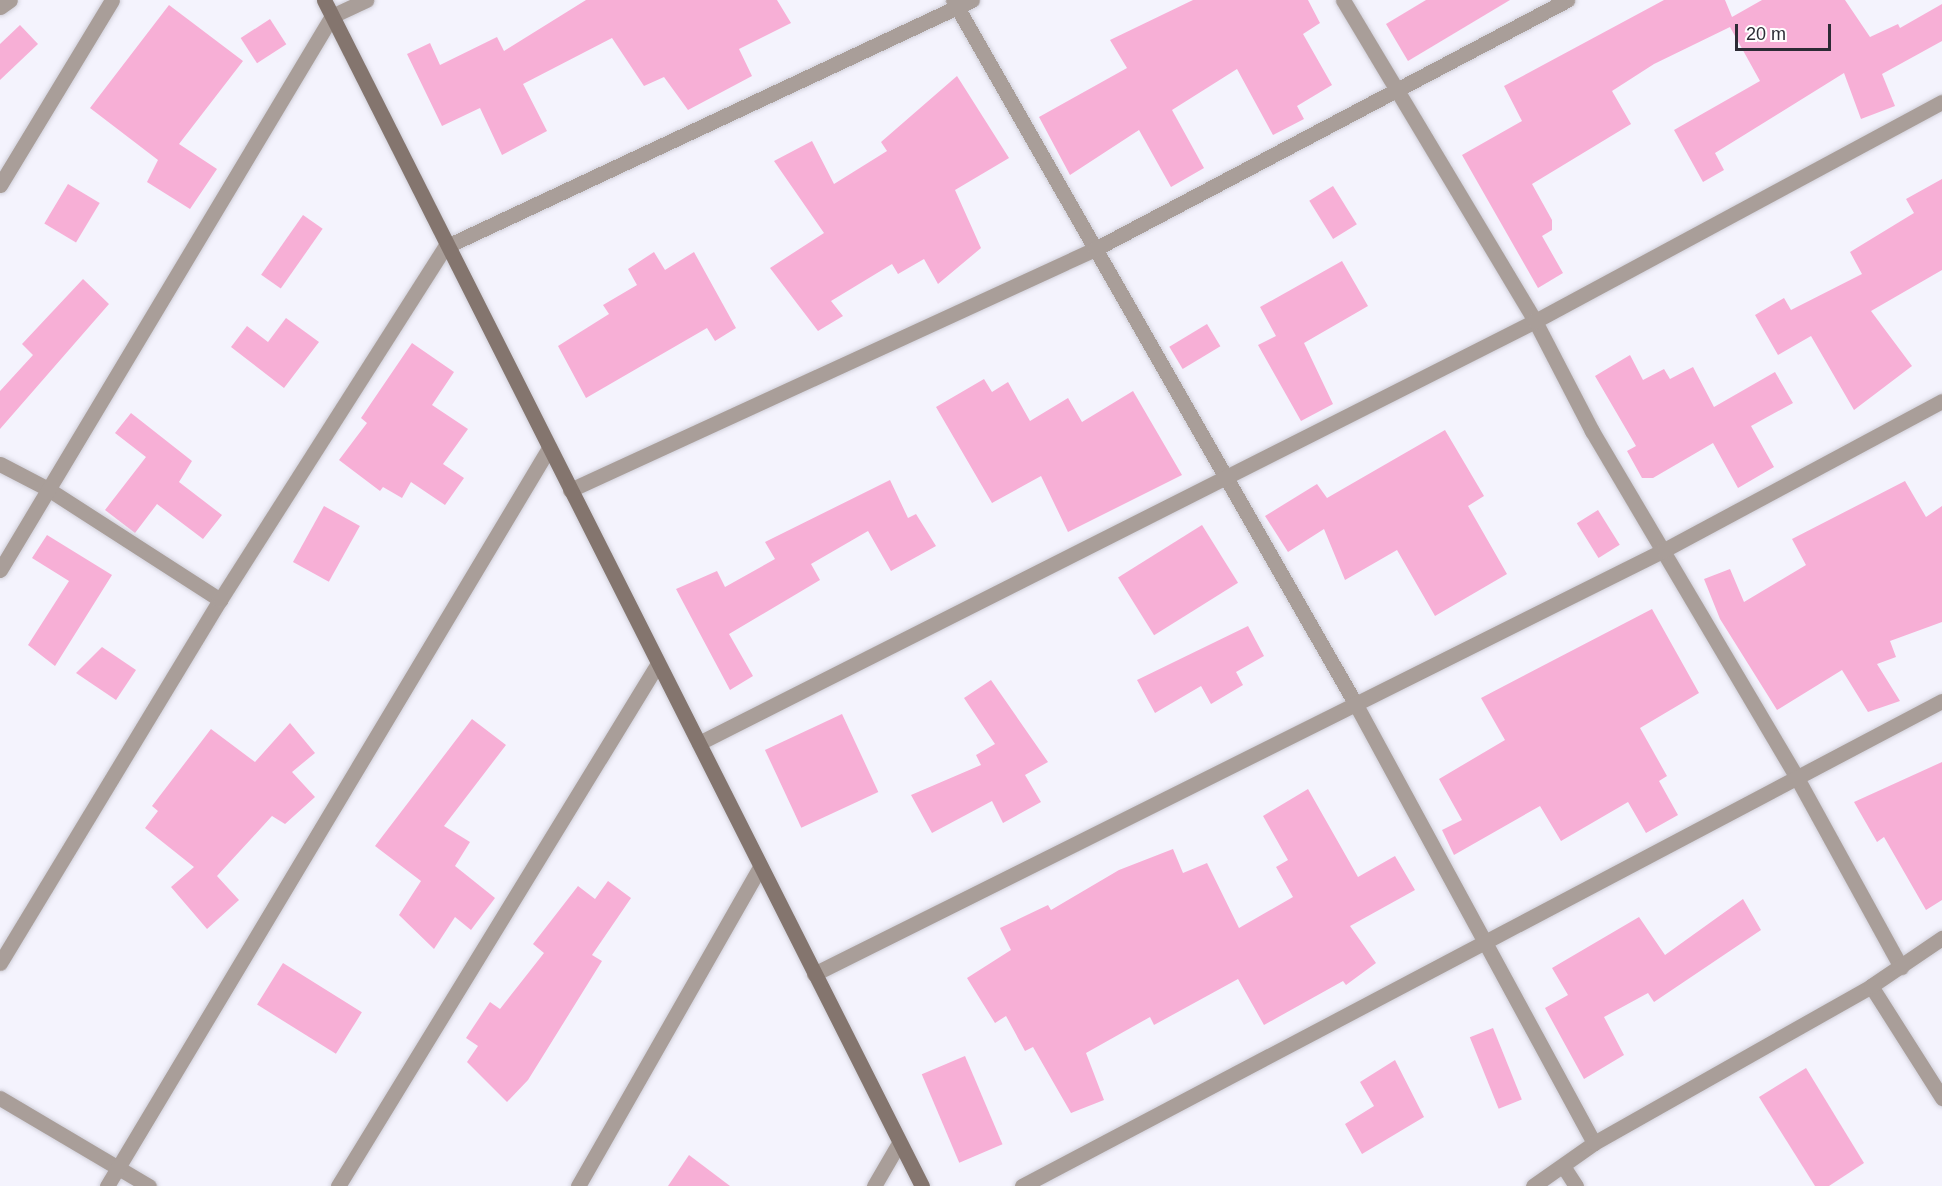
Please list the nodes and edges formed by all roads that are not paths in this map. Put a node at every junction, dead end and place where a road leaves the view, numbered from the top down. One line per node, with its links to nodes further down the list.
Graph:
1 (10, 0): 9 (street)
2 (112, 0): 13 (street)
3 (324, 0): 10 (street)
4 (366, 0): 10 (street)
5 (972, 0): 8 (street)
6 (1343, 0): 11 (street)
7 (1567, 0): 11 (street)
8 (955, 4): 14 (street); 15 (street)
9 (0, 7)
10 (332, 16): 14 (street); 21 (street)
11 (1397, 93): 15 (street); 16 (street)
12 (1942, 102): 16 (street)
13 (0, 185)
14 (445, 247): 18 (street); 25 (street)
15 (1095, 249): 20 (street); 22 (street)
16 (1535, 321): 20 (street); 23 (street)
17 (1942, 401): 23 (street)
18 (549, 448): 22 (street); 43 (street)
19 (0, 464): 21 (street)
20 (1223, 475): 28 (street); 29 (street)
21 (48, 489): 24 (street); 25 (street)
22 (570, 490): 26 (street)
23 (1664, 550): 28 (street); 30 (street)
24 (0, 570)
25 (220, 600): 34 (street)
26 (657, 665): 29 (street); 46 (street)
27 (1942, 701): 30 (street)
28 (1355, 703): 33 (street); 36 (street)
29 (699, 743): 31 (street)
30 (1797, 778): 33 (street); 35 (street)
31 (759, 868): 36 (street); 47 (street)
32 (1942, 938): 35 (street)
33 (1488, 944): 41 (street); 50 (street)
34 (0, 963)
35 (1901, 967): 37 (street)
36 (814, 974): 40 (street)
37 (1870, 986): 39 (street); 41 (street)
38 (0, 1098): 43 (street)
39 (1942, 1098)
40 (899, 1143): 48 (street); 49 (street)
41 (1594, 1143): 42 (street)
42 (1563, 1166): 51 (street); 52 (street)
43 (117, 1168): 44 (street); 45 (street)
44 (107, 1186)
45 (149, 1186)
46 (338, 1186)
47 (578, 1186)
48 (874, 1186)
49 (922, 1186)
50 (1022, 1186)
51 (1533, 1186)
52 (1576, 1186)

